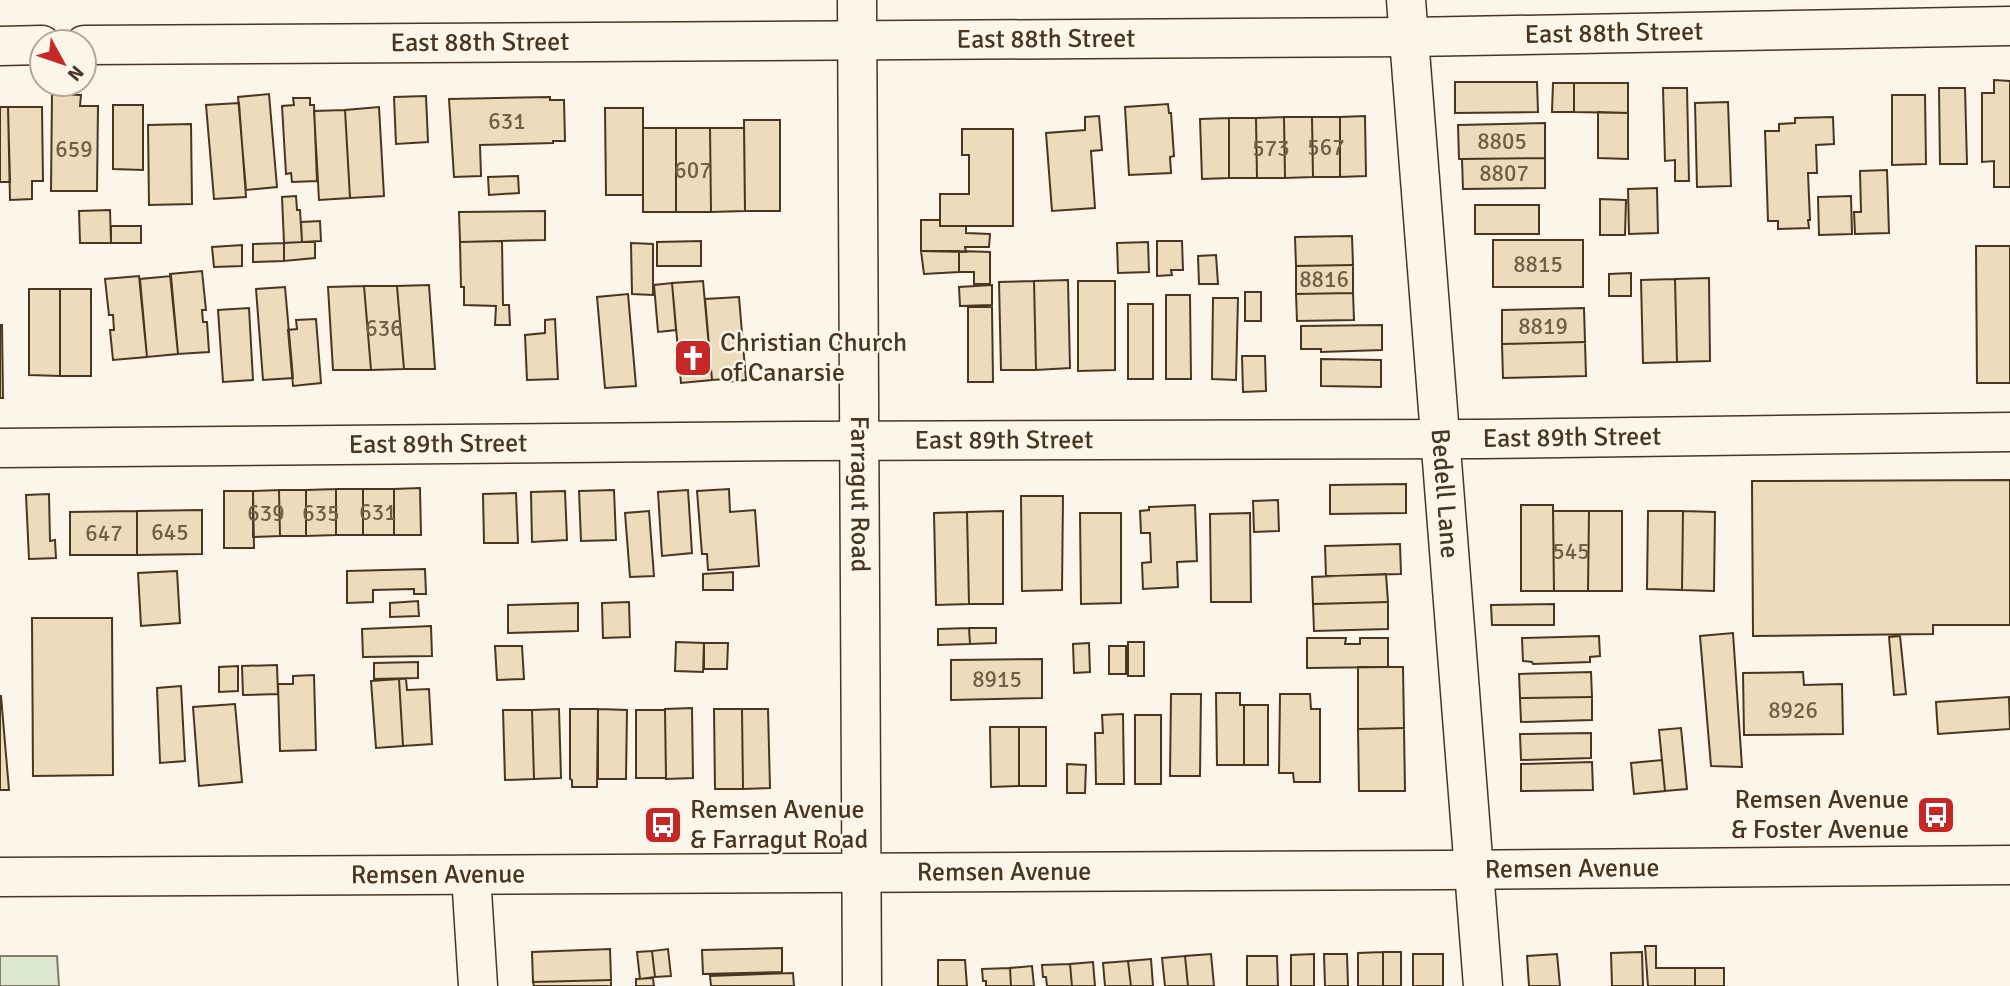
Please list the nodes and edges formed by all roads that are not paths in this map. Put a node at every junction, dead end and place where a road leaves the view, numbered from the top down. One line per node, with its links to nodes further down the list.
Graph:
1 (857, 0): 5 (street, Farragut Road)
2 (1406, 0): 4 (street, Bedell Lane)
3 (2010, 26): 4 (street, East 88th Street)
4 (1410, 37): 5 (street, East 88th Street); 10 (street, Bedell Lane)
5 (857, 40): 7 (street, East 88th Street); 11 (street, Farragut Road)
6 (28, 45): 8 (street)
7 (98, 45)
8 (0, 46)
9 (2010, 432): 10 (street, East 89th Street)
10 (1440, 439): 11 (street, East 89th Street); 14 (street, Bedell Lane)
11 (860, 441): 12 (street, East 89th Street); 15 (street, Farragut Road)
12 (0, 448)
13 (2010, 864): 14 (street, Remsen Avenue)
14 (1474, 870): 15 (street, Remsen Avenue); 20 (street, Bedell Lane)
15 (861, 872): 16 (street, Remsen Avenue); 19 (street, Farragut Road)
16 (471, 875): 17 (street, Remsen Avenue); 18 (street)
17 (0, 877)
18 (478, 986)
19 (862, 986)
20 (1483, 986)

